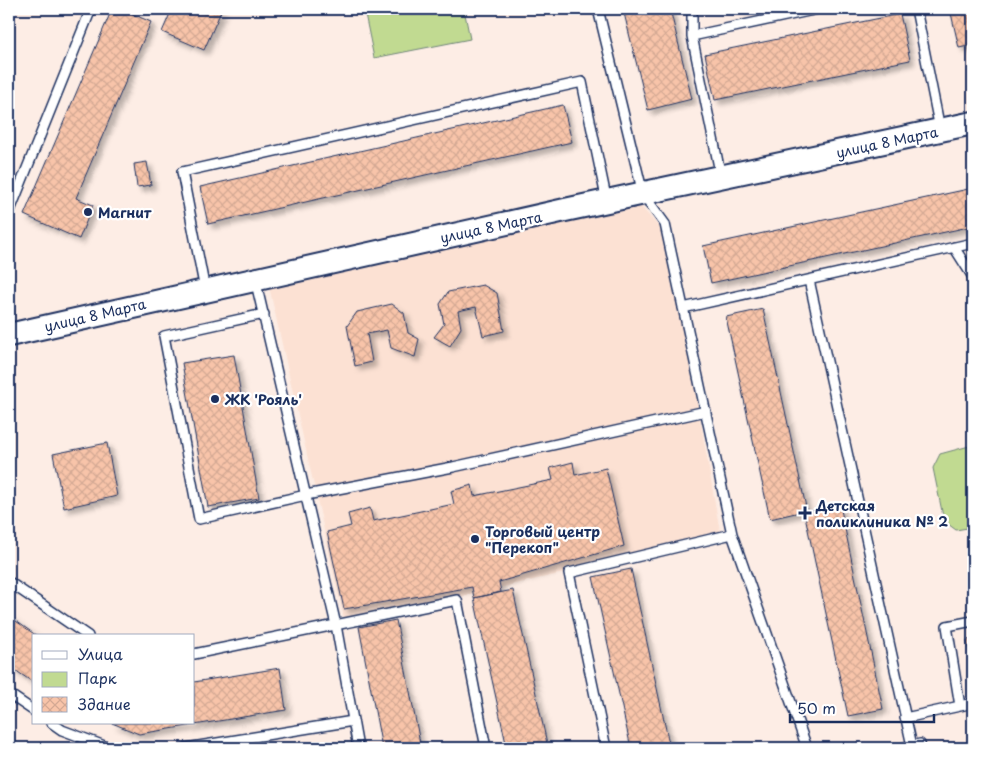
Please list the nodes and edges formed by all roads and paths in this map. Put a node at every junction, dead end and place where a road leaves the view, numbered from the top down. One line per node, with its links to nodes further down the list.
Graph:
1 (90, 9): 12 (lane)
2 (598, 9): 10 (lane)
3 (692, 9): 6 (lane)
4 (818, 9): 6 (lane)
5 (916, 9): 8 (lane)
6 (692, 36): 9 (lane)
7 (973, 123): 8 (street, улица 8 Марта)
8 (940, 130): 9 (street, улица 8 Марта)
9 (721, 178): 10 (street, улица 8 Марта)
10 (643, 194): 11 (street, улица 8 Марта); 19 (lane)
11 (607, 202): 16 (street, улица 8 Марта); 18 (lane)
12 (9, 213)
13 (973, 243): 14 (lane)
14 (954, 247): 15 (lane); 17 (lane)
15 (973, 277)
16 (255, 279): 18 (street, улица 8 Марта); 20 (lane)
17 (809, 280): 19 (lane); 34 (lane)
18 (205, 290): 21 (street, улица 8 Марта)
19 (683, 308): 22 (lane)
20 (264, 314): 23 (lane); 23 (lane)
21 (9, 335)
22 (706, 411): 23 (lane); 24 (lane)
23 (306, 495): 27 (lane)
24 (732, 534): 42 (lane); 43 (lane)
25 (9, 582): 28 (lane)
26 (973, 621): 32 (lane)
27 (336, 625): 29 (lane); 35 (lane); 41 (lane)
28 (85, 634)
29 (195, 654)
30 (9, 694): 33 (lane)
31 (973, 703): 32 (lane)
32 (960, 706): 34 (lane)
33 (32, 710)
34 (906, 718): 37 (lane)
35 (353, 721): 39 (lane); 40 (lane)
36 (53, 724): 38 (lane)
37 (912, 746): 44 (lane); 45 (lane)
38 (110, 748)
39 (186, 748)
40 (358, 748)
41 (486, 748)
42 (606, 748)
43 (807, 748)
44 (902, 748)
45 (921, 748)

